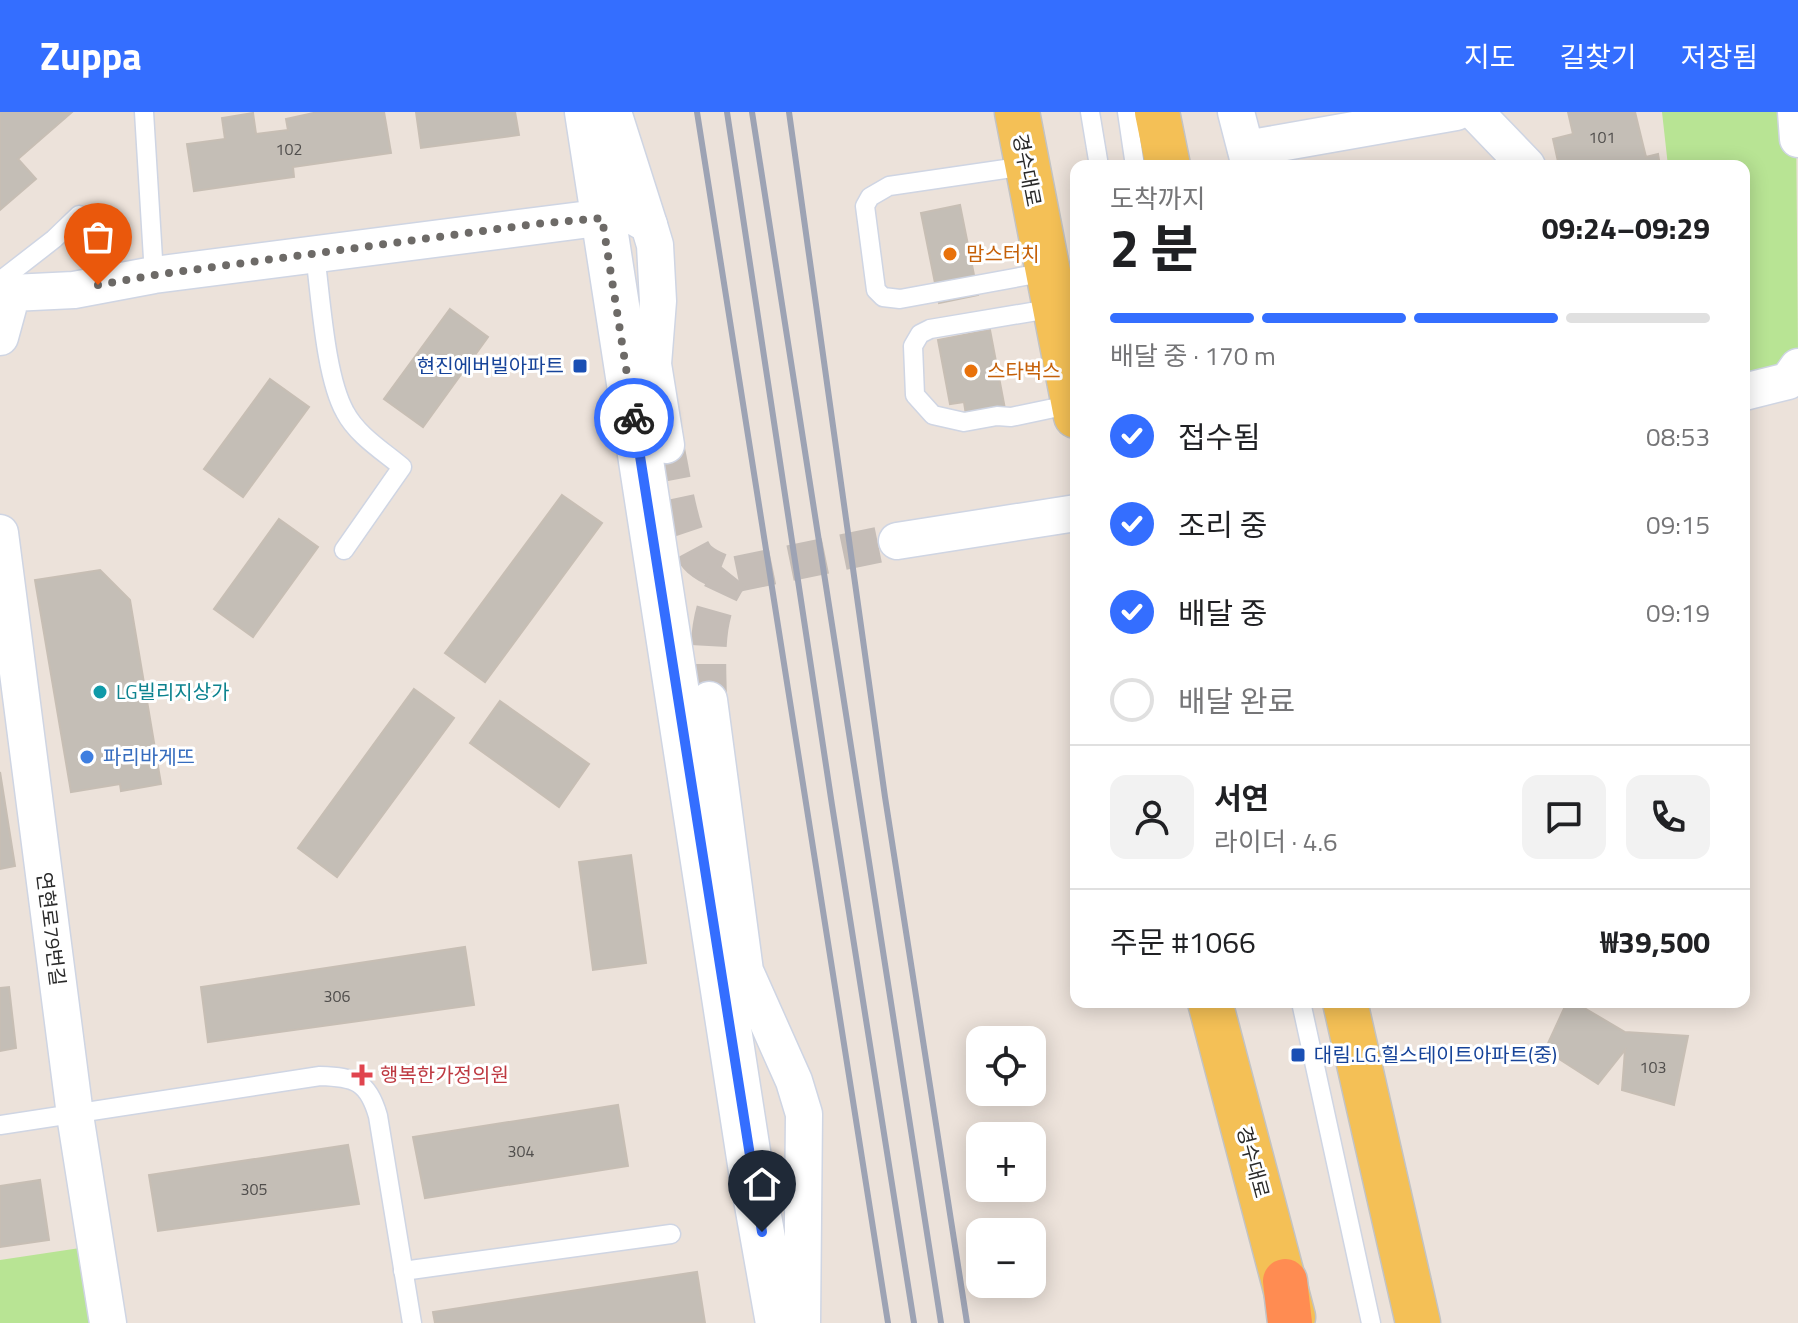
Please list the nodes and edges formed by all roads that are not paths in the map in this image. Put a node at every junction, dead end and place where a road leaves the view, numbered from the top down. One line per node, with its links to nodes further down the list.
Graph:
1 (144, 112): 23 (lane)
2 (587, 112): 20 (street)
3 (613, 112): 21 (street)
4 (1017, 112): 18 (main road, 경수대로)
5 (1090, 112): 14 (lane)
6 (1127, 112): 15 (lane)
7 (1157, 112): 16 (main road)
8 (1236, 112): 13 (street)
9 (1456, 112): 13 (street)
10 (1475, 112): 17 (street)
11 (1796, 112): 12 (street)
12 (1798, 139)
13 (1248, 158)
14 (1098, 160)
15 (1134, 160)
16 (1167, 160)
17 (1521, 160)
18 (1026, 166): 25 (main road, 경수대로); 25 (lane)
19 (79, 215): 24 (lane)
20 (602, 218): 21 (street); 22 (street); 43 (street)
21 (649, 225): 31 (street)
22 (315, 255): 23 (street); 35 (lane)
23 (154, 275): 26 (street)
24 (0, 281)
25 (1051, 290): 28 (main road, 경수대로); 30 (lane)
26 (0, 337)
27 (1798, 367): 29 (street)
28 (1070, 385)
29 (1750, 390)
30 (1070, 411)
31 (666, 445)
32 (1070, 514): 34 (street)
33 (0, 533): 40 (street, 연현로79번길)
34 (897, 541)
35 (344, 550)
36 (709, 700): 42 (street)
37 (1212, 1008): 46 (main road, 경수대로)
38 (1302, 1008): 51 (lane)
39 (1346, 1008): 52 (main road)
40 (75, 1115): 41 (lane); 45 (lane); 47 (street, 연현로79번길)
41 (0, 1125)
42 (803, 1157): 43 (street); 50 (street)
43 (751, 1171): 49 (street)
44 (671, 1234): 45 (lane)
45 (403, 1271): 48 (lane)
46 (1289, 1313)
47 (108, 1323)
48 (412, 1323)
49 (778, 1323)
50 (802, 1323)
51 (1371, 1323)
52 (1418, 1323)

